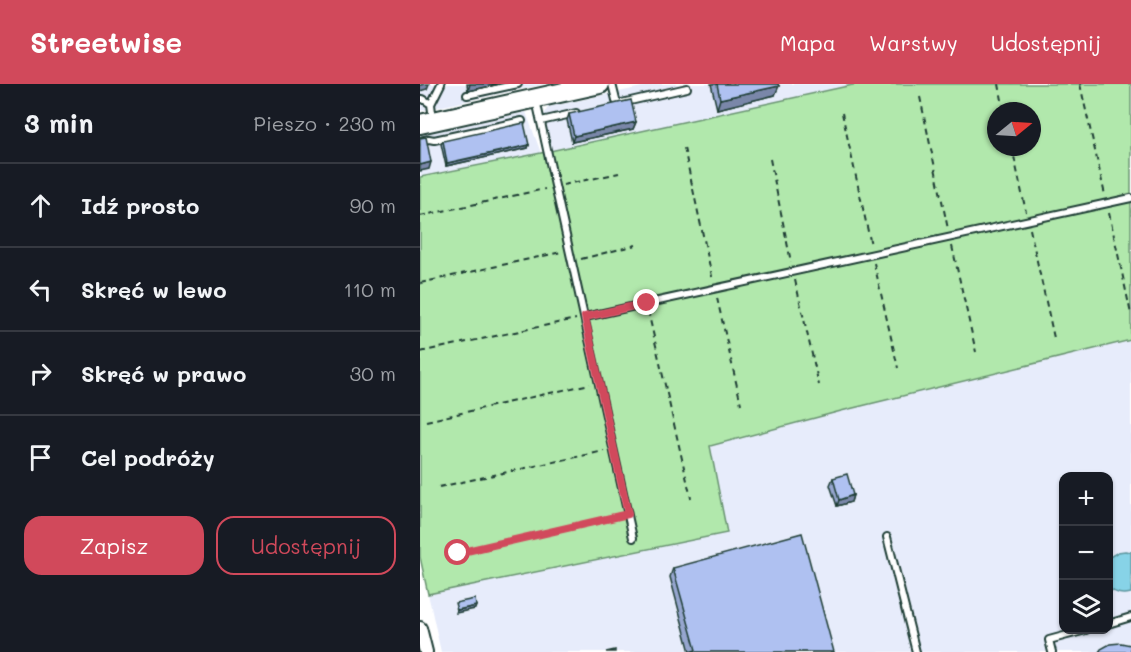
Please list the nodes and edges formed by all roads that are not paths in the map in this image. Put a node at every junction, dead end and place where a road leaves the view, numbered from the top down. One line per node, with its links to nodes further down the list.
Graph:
1 (441, 84): 13 (lane)
2 (518, 84): 7 (lane)
3 (600, 84): 6 (main road)
4 (612, 84): 10 (lane)
5 (687, 88): 10 (lane)
6 (552, 89): 9 (main road)
7 (467, 94)
8 (420, 99): 13 (lane)
9 (536, 99): 13 (main road); 15 (lane)
10 (617, 104): 11 (lane)
11 (606, 106)
12 (584, 111): 15 (lane)
13 (428, 116)
14 (522, 121): 16 (lane)
15 (541, 121): 18 (lane)
16 (420, 141)
17 (1131, 198): 18 (lane)
18 (585, 317): 20 (lane)
19 (887, 537): 26 (lane)
20 (633, 538)
21 (1131, 617): 22 (lane)
22 (1113, 622)
23 (420, 628): 25 (street)
24 (1071, 634): 27 (lane)
25 (426, 652)
26 (916, 652)
27 (1052, 652)

